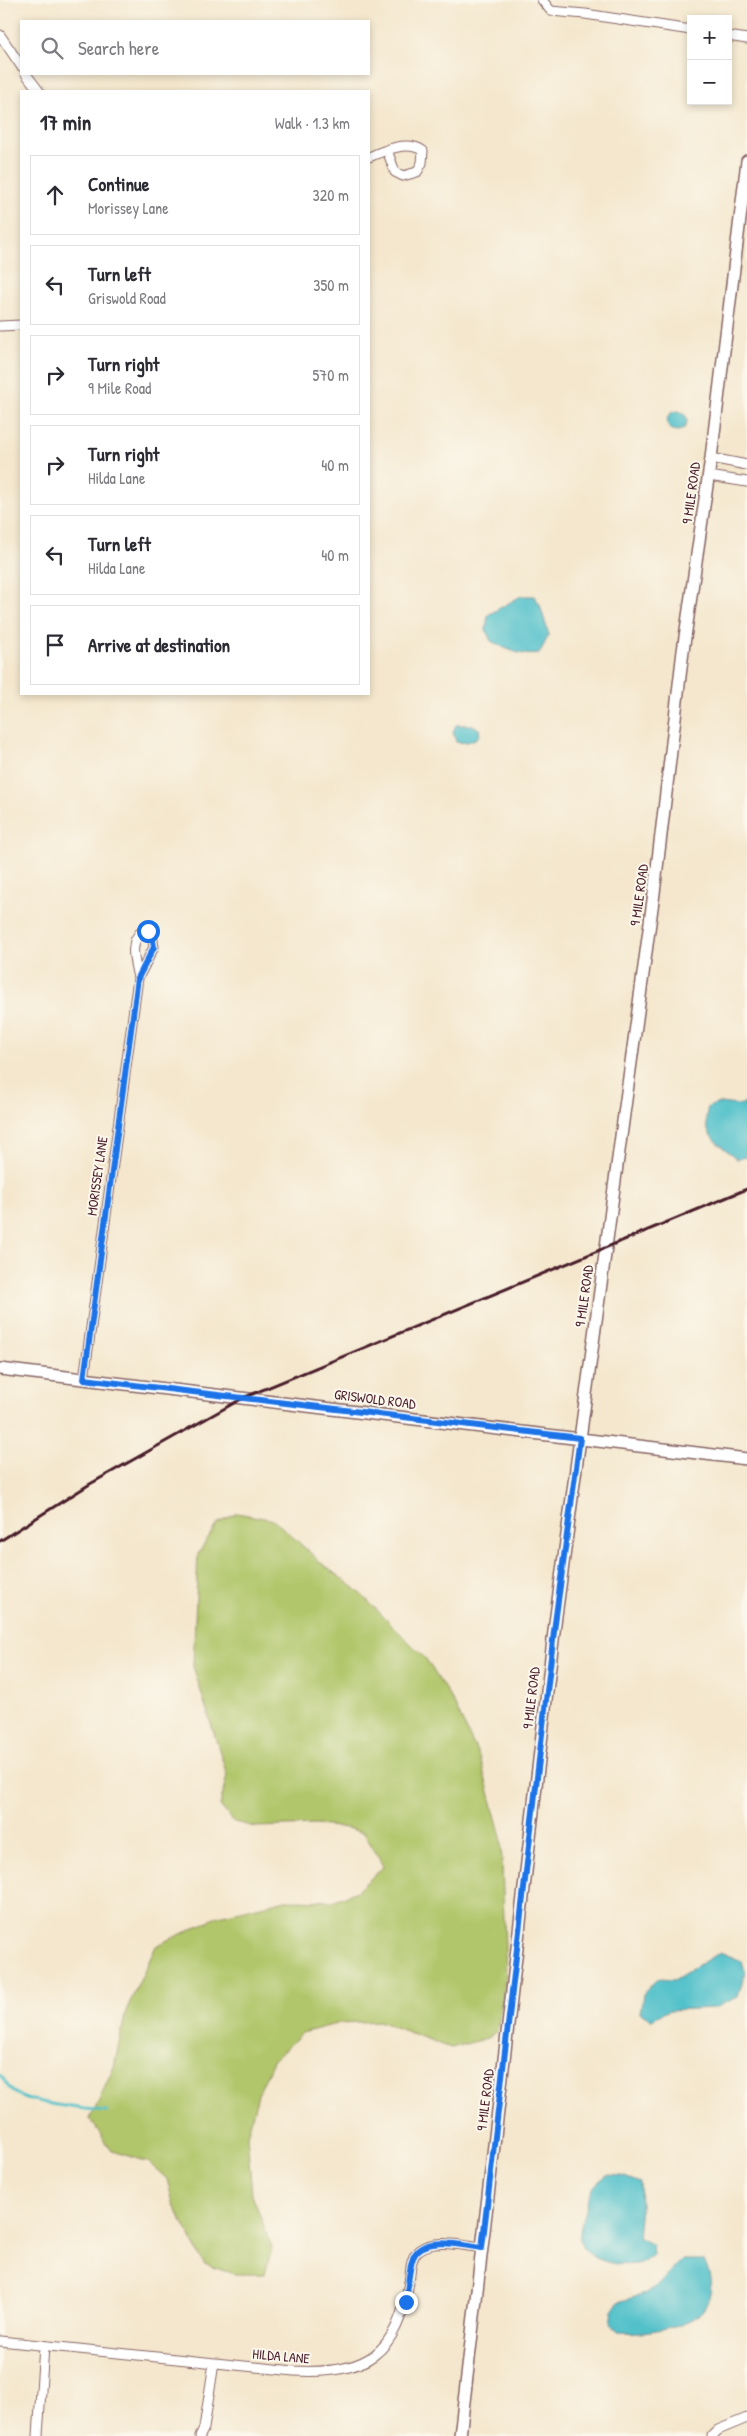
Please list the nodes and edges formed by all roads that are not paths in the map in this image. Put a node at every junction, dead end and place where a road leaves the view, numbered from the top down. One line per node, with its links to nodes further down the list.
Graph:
1 (542, 0): 2 (street)
2 (687, 29)
3 (0, 35): 6 (street)
4 (732, 37): 5 (street)
5 (747, 39)
6 (20, 65)
7 (27, 75): 8 (street)
8 (37, 90)
9 (387, 150): 10 (street)
10 (370, 157)
11 (747, 161): 14 (street, 9 MILE ROAD)
12 (20, 325): 13 (street)
13 (0, 326)
14 (711, 458): 15 (street); 16 (street, 9 MILE ROAD)
15 (747, 465)
16 (708, 476): 17 (street); 21 (street, 9 MILE ROAD)
17 (747, 482)
18 (138, 978): 20 (street, MORISSEY LANE)
19 (0, 1369): 20 (street, GRISWOLD ROAD)
20 (84, 1379): 21 (street, GRISWOLD ROAD)
21 (580, 1438): 22 (street, GRISWOLD ROAD); 23 (street, 9 MILE ROAD)
22 (747, 1459)
23 (482, 2248): 26 (street, HILDA LANE); 30 (street, 9 MILE ROAD)
24 (0, 2341): 25 (street, HILDA LANE)
25 (44, 2346): 26 (street, HILDA LANE); 28 (street)
26 (214, 2363): 29 (street)
27 (747, 2418): 31 (street)
28 (38, 2436)
29 (200, 2436)
30 (460, 2436)
31 (712, 2436)

